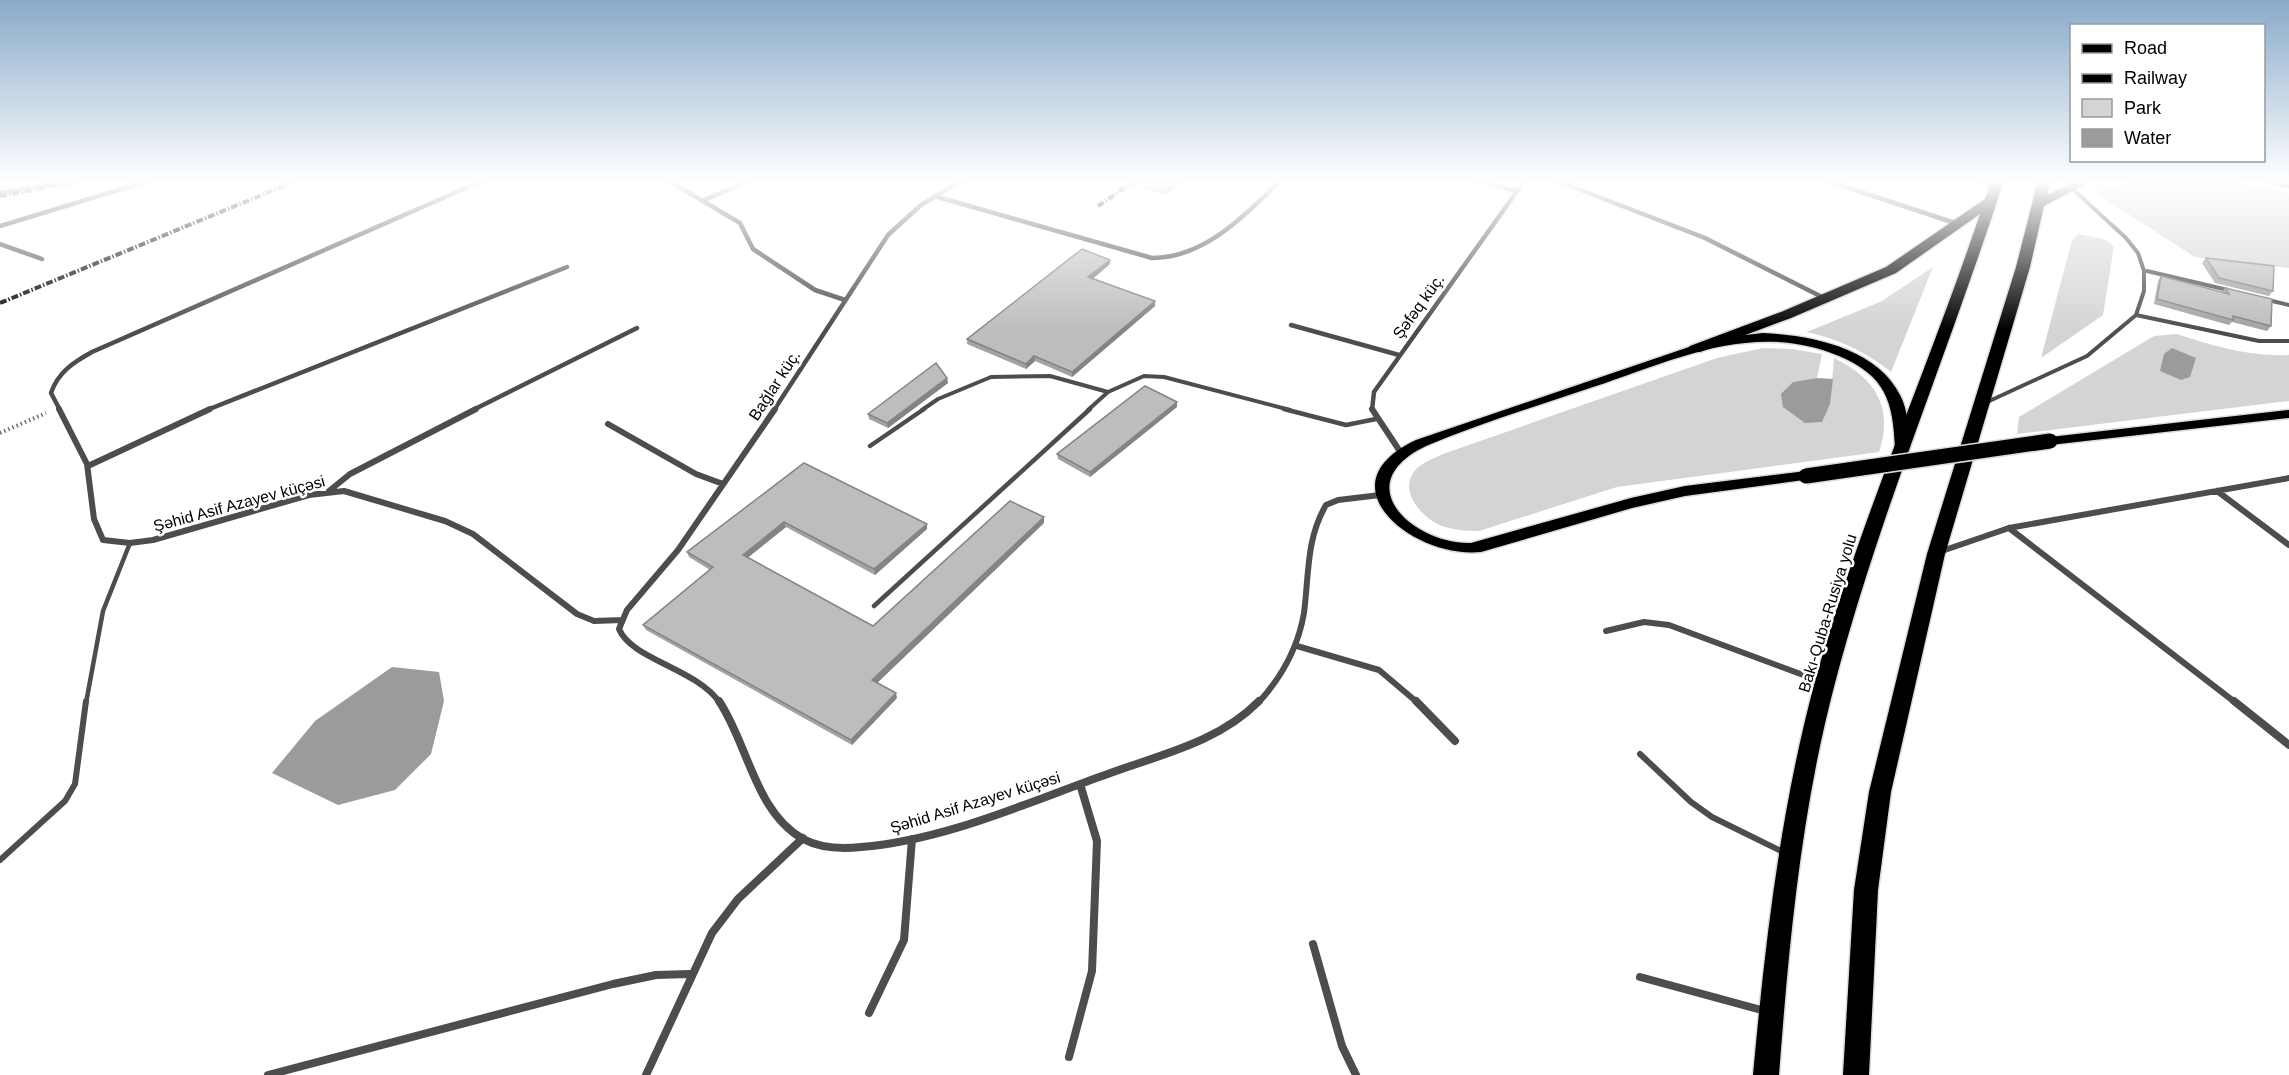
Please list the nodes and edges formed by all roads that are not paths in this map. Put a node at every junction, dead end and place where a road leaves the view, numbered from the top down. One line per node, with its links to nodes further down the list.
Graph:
1 (370, 230): 35 (street, Şəhid Asif Azayev küçəsi)
2 (747, 230): 19 (street)
3 (893, 230): 19 (street, Bağlar küç.)
4 (1052, 230): 5 (street)
5 (1224, 230)
6 (1489, 230): 26 (street, Şəfəq küç.)
7 (1685, 230): 18 (street)
8 (1950, 230): 18 (highway)
9 (1980, 230): 33 (highway, Bakı-Quba-Rusiya yolu)
10 (2032, 230): 28 (highway)
11 (2119, 230): 15 (lane)
12 (0, 244): 13 (street)
13 (42, 259)
14 (567, 267): 35 (street)
15 (2147, 271): 16 (lane); 21 (lane)
16 (2235, 292)
17 (2258, 297): 20 (lane)
18 (1826, 299): 25 (highway)
19 (845, 300): 37 (street, Bağlar küç.)
20 (2289, 305)
21 (2136, 315): 24 (lane); 28 (lane)
22 (1291, 325): 26 (street)
23 (637, 328): 38 (street)
24 (2289, 341)
25 (1695, 349): 33 (main road); 34 (main road)
26 (1399, 355): 30 (street, Şəfəq küç.)
27 (1108, 392): 30 (lane); 32 (lane); 45 (lane)
28 (1983, 404): 44 (highway)
29 (2289, 414): 40 (main road, bridge)
30 (1376, 419): 34 (street)
31 (608, 423): 37 (street)
32 (870, 446)
33 (1902, 449): 49 (highway, Bakı-Quba-Rusiya yolu)
34 (1401, 453): 40 (main road)
35 (88, 466): 42 (street, Şəhid Asif Azayev küçəsi)
36 (2289, 478): 39 (street)
37 (723, 484): 46 (street, Bağlar küç.)
38 (329, 491): 42 (street, Şəhid Asif Azayev küçəsi); 46 (street, Şəhid Asif Azayev küçəsi)
39 (2217, 491): 41 (street); 43 (street)
40 (1380, 495): 48 (street, Şəhid Asif Azayev küçəsi)
41 (2010, 528): 44 (street); 51 (street)
42 (130, 543): 57 (lane)
43 (2289, 545)
44 (1936, 554): 68 (highway)
45 (874, 606)
46 (622, 620): 54 (street, Şəhid Asif Azayev küçəsi)
47 (1606, 630): 49 (street)
48 (1297, 646): 50 (street); 53 (street, Şəhid Asif Azayev küçəsi)
49 (1825, 683): 56 (highway, Bakı-Quba-Rusiya yolu)
50 (1455, 741)
51 (2289, 745)
52 (1640, 754): 56 (lane)
53 (1080, 784): 55 (street, Şəhid Asif Azayev küçəsi); 63 (street)
54 (803, 838): 55 (street, Şəhid Asif Azayev küçəsi); 59 (street)
55 (912, 839): 62 (street)
56 (1788, 854): 61 (highway, Bakı-Quba-Rusiya yolu)
57 (0, 860)
58 (1313, 944): 66 (street)
59 (690, 974): 64 (street); 65 (street)
60 (1640, 977): 61 (street)
61 (1771, 1012): 67 (highway, Bakı-Quba-Rusiya yolu)
62 (869, 1013)
63 (1069, 1057)
64 (268, 1075)
65 (646, 1075)
66 (1356, 1075)
67 (1766, 1075)
68 (1857, 1075)

